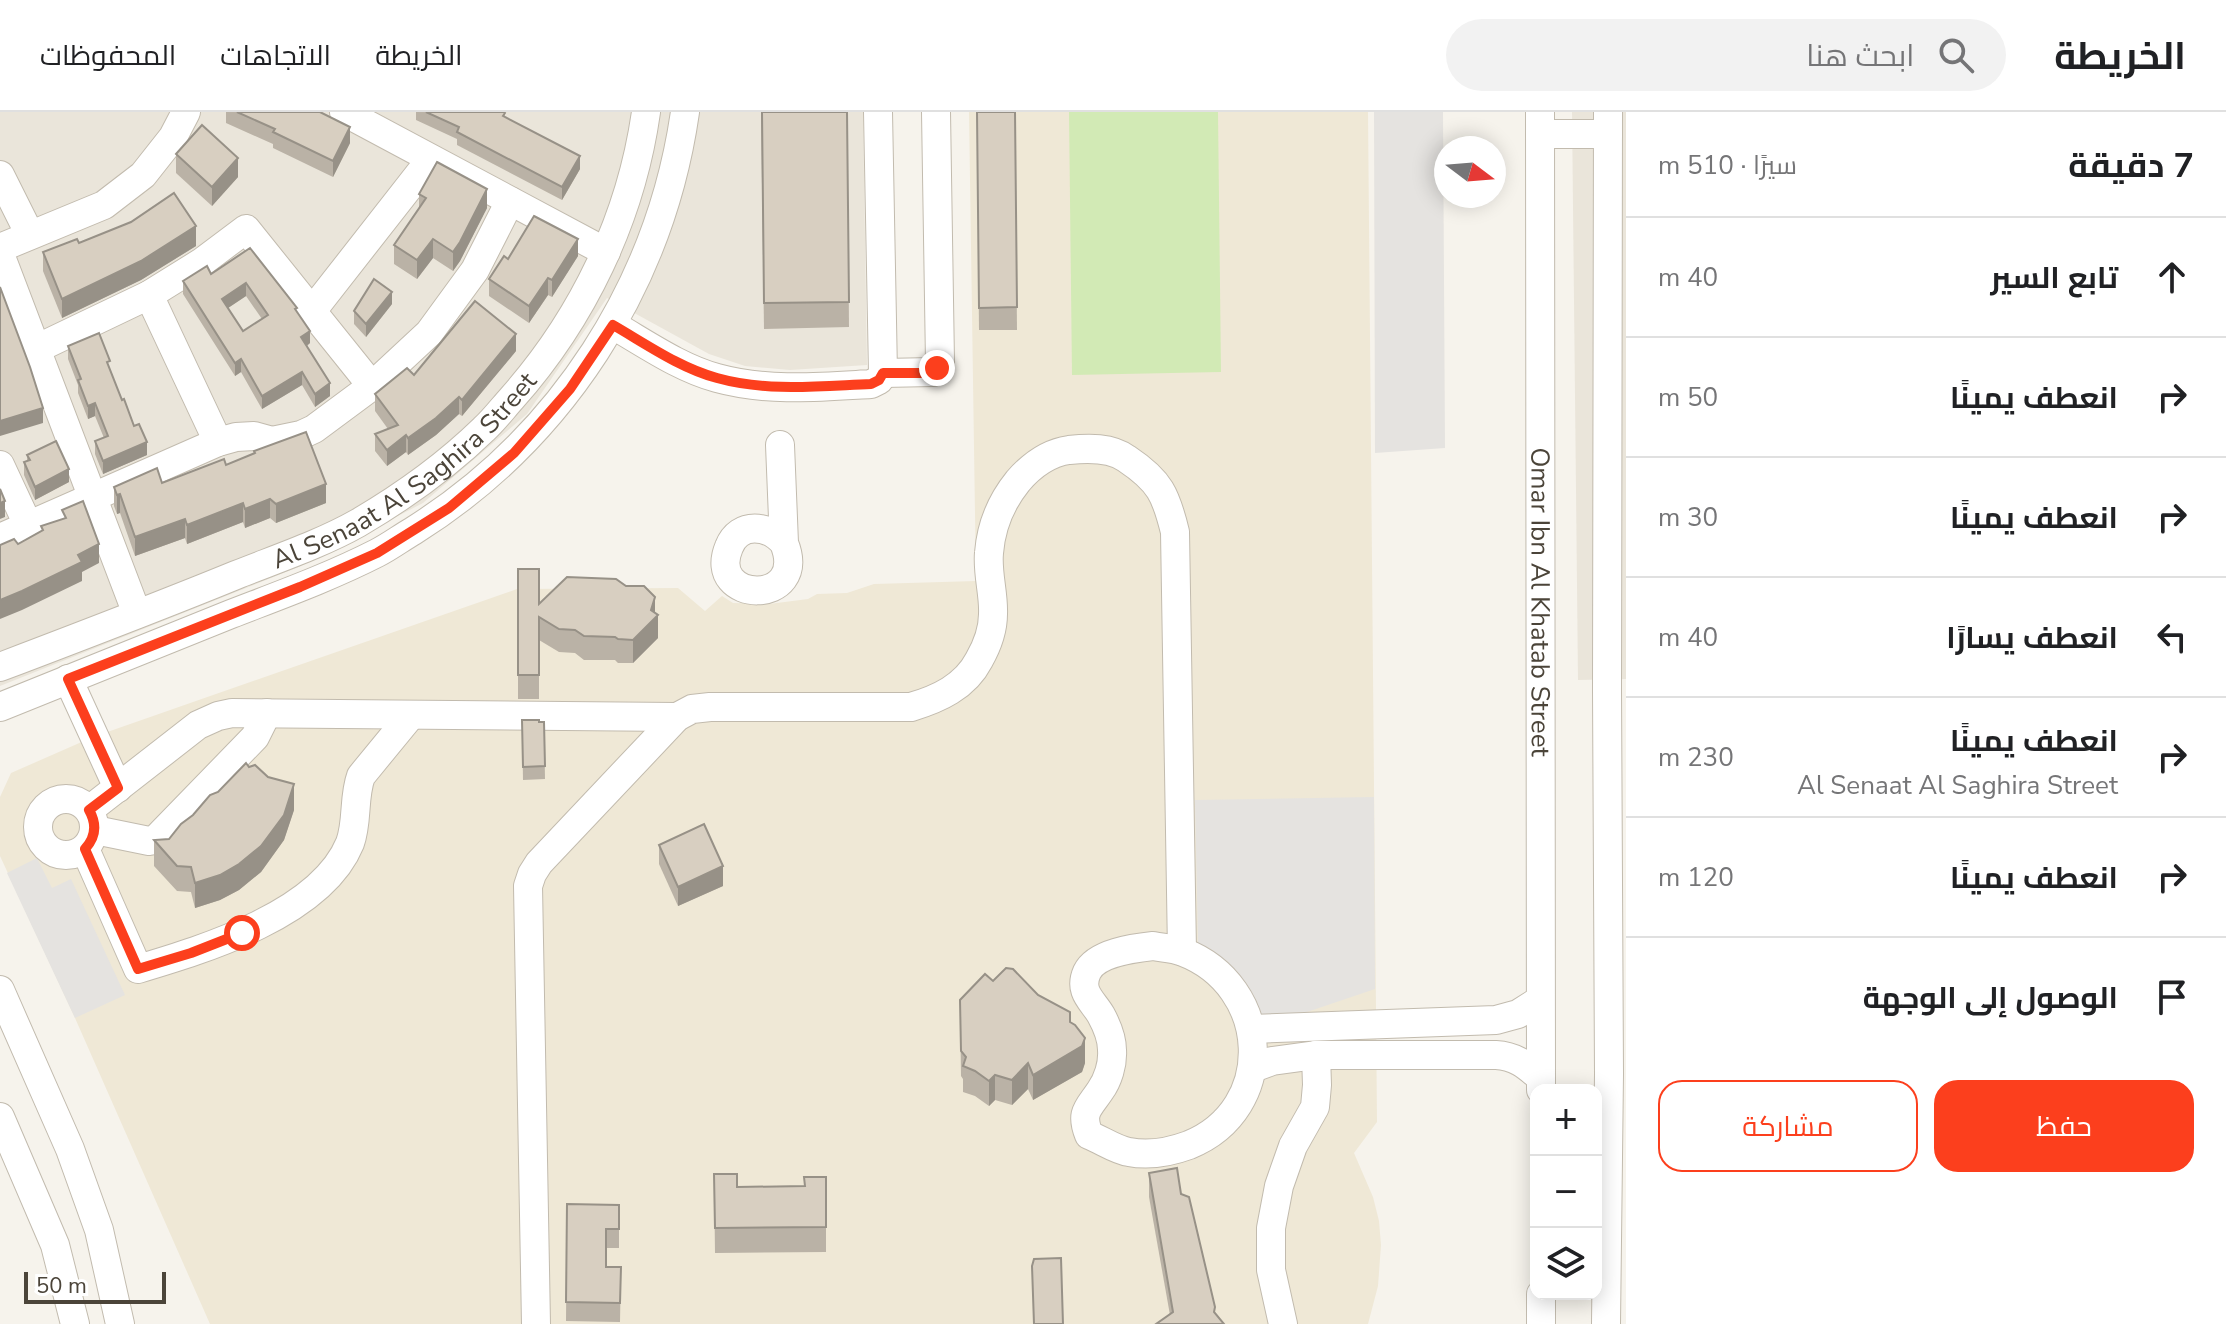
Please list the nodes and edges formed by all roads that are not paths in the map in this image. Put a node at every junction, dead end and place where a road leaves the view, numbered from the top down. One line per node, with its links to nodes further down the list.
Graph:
1 (186, 112): 12 (street)
2 (344, 112): 9 (street)
3 (646, 112): 14 (street, Al Senaat Al Saghira Street)
4 (685, 112): 19 (street, Al Senaat Al Saghira Street)
5 (878, 112): 21 (street)
6 (936, 112): 21 (street)
7 (1540, 123): 8 (street); 45 (street, Omar Ibn Al Khatab Street)
8 (1608, 123): 16 (street)
9 (431, 159): 11 (street); 18 (street)
10 (0, 175): 12 (street)
11 (510, 201): 14 (street); 22 (street)
12 (30, 235): 13 (street)
13 (0, 248)
14 (606, 252): 31 (street, Al Senaat Al Saghira Street)
15 (0, 254): 20 (street)
16 (1617, 284): 23 (street)
17 (149, 295): 18 (street); 20 (street); 24 (street)
18 (312, 311): 22 (street)
19 (613, 325): 21 (street); 33 (street, Al Senaat Al Saghira Street)
20 (36, 349): 27 (street)
21 (883, 373)
22 (372, 386): 24 (street)
23 (1616, 441): 34 (street)
24 (218, 442): 27 (street)
25 (780, 445): 30 (street)
26 (0, 465): 28 (street)
27 (92, 496): 28 (street); 31 (street)
28 (28, 525): 29 (street)
29 (0, 538)
30 (784, 543)
31 (137, 614): 32 (street, Al Senaat Al Saghira Street)
32 (0, 667)
33 (68, 679): 35 (street, Al Senaat Al Saghira Street); 41 (street)
34 (1616, 690): 49 (street)
35 (0, 707)
36 (267, 713): 37 (street); 41 (street); 42 (street)
37 (358, 714): 38 (street); 40 (street)
38 (411, 715): 39 (street); 40 (street)
39 (677, 717): 43 (street); 56 (street)
40 (377, 755): 42 (street)
41 (118, 788): 42 (street)
42 (90, 830)
43 (1182, 951): 46 (street); 48 (street)
44 (0, 990): 55 (street)
45 (1540, 1000): 46 (street); 50 (street, Omar Ibn Al Khatab Street)
46 (1252, 1029): 48 (street)
47 (1316, 1055): 48 (street); 50 (street); 57 (street)
48 (1253, 1068)
49 (1618, 1077): 52 (street)
50 (1541, 1084)
51 (0, 1117): 54 (street)
52 (1616, 1154): 59 (street)
53 (1541, 1300): 58 (street)
54 (75, 1324)
55 (120, 1324)
56 (536, 1324)
57 (1283, 1324)
58 (1541, 1324)
59 (1606, 1324)

